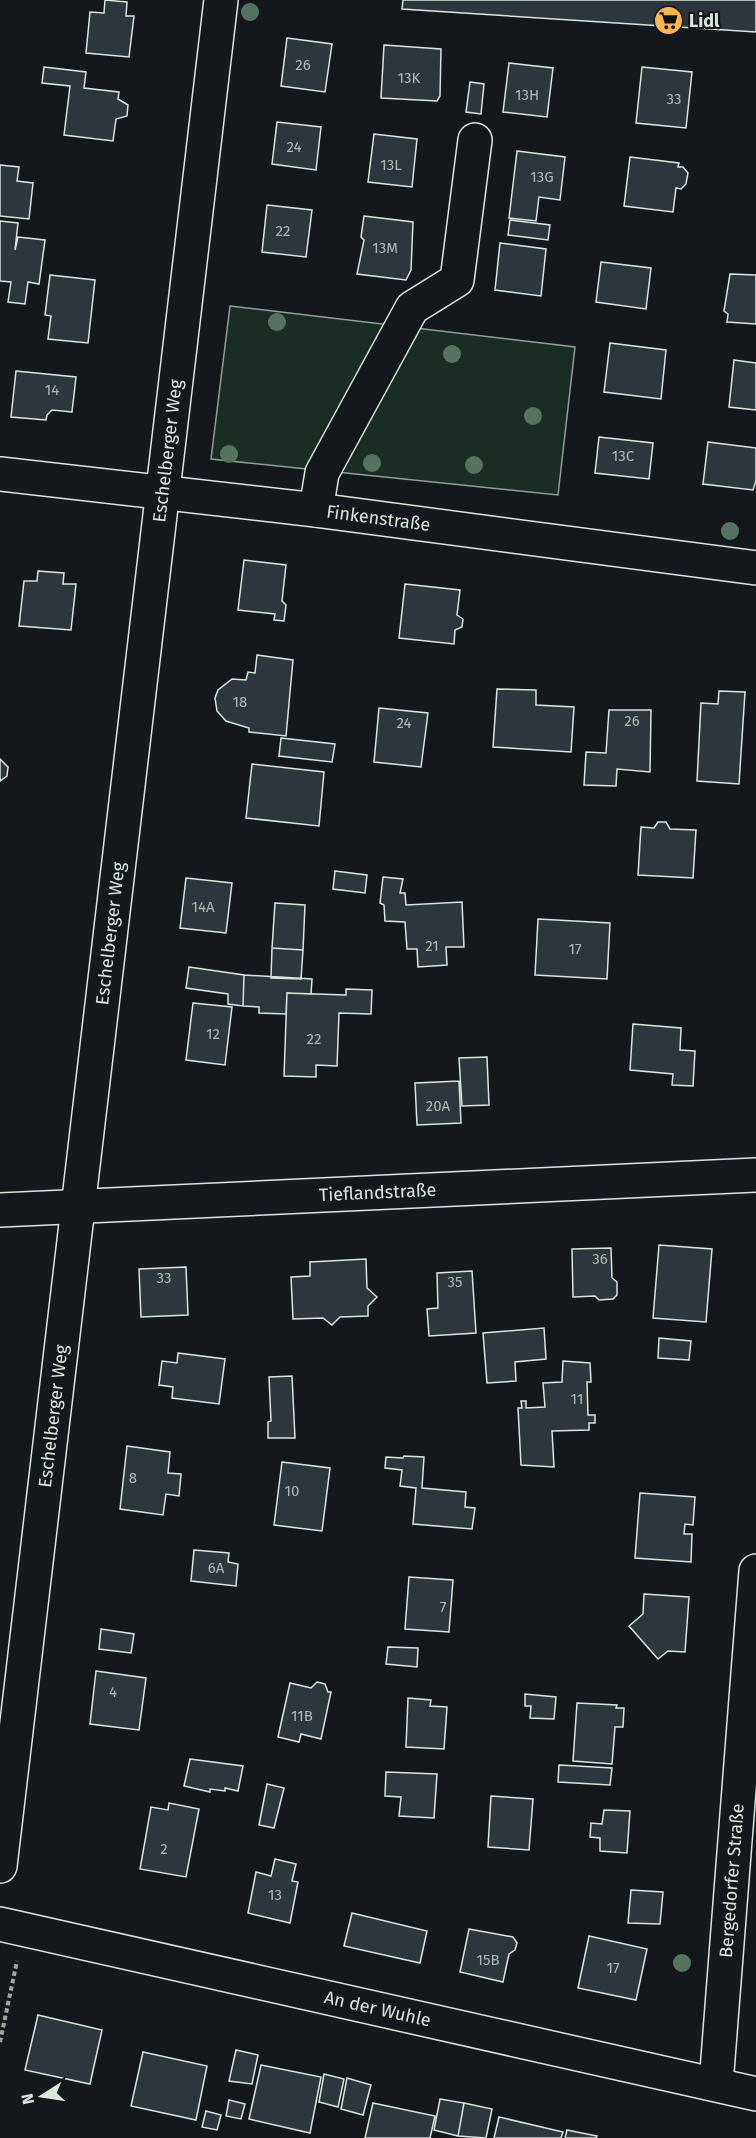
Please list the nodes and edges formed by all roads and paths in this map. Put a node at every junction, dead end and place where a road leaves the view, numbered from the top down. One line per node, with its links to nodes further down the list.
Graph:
1 (221, 0): 4 (street, Eschelberger Weg)
2 (475, 140): 5 (street)
3 (0, 474): 4 (street, Finkenstraße)
4 (162, 493): 5 (street, Finkenstraße); 8 (street, Eschelberger Weg)
5 (316, 510): 6 (street, Finkenstraße)
6 (756, 568)
7 (756, 1175): 8 (street, Tieflandstraße)
8 (76, 1205): 9 (street, Tieflandstraße); 12 (street, Eschelberger Weg)
9 (0, 1209)
10 (756, 1571): 11 (street, Bergedorfer Straße)
11 (750, 1744): 15 (street, Bergedorfer Straße)
12 (0, 1866)
13 (12, 1927): 14 (path); 15 (street, An der Wuhle)
14 (0, 2042)
15 (716, 2084): 16 (street, An der Wuhle)
16 (756, 2094)

